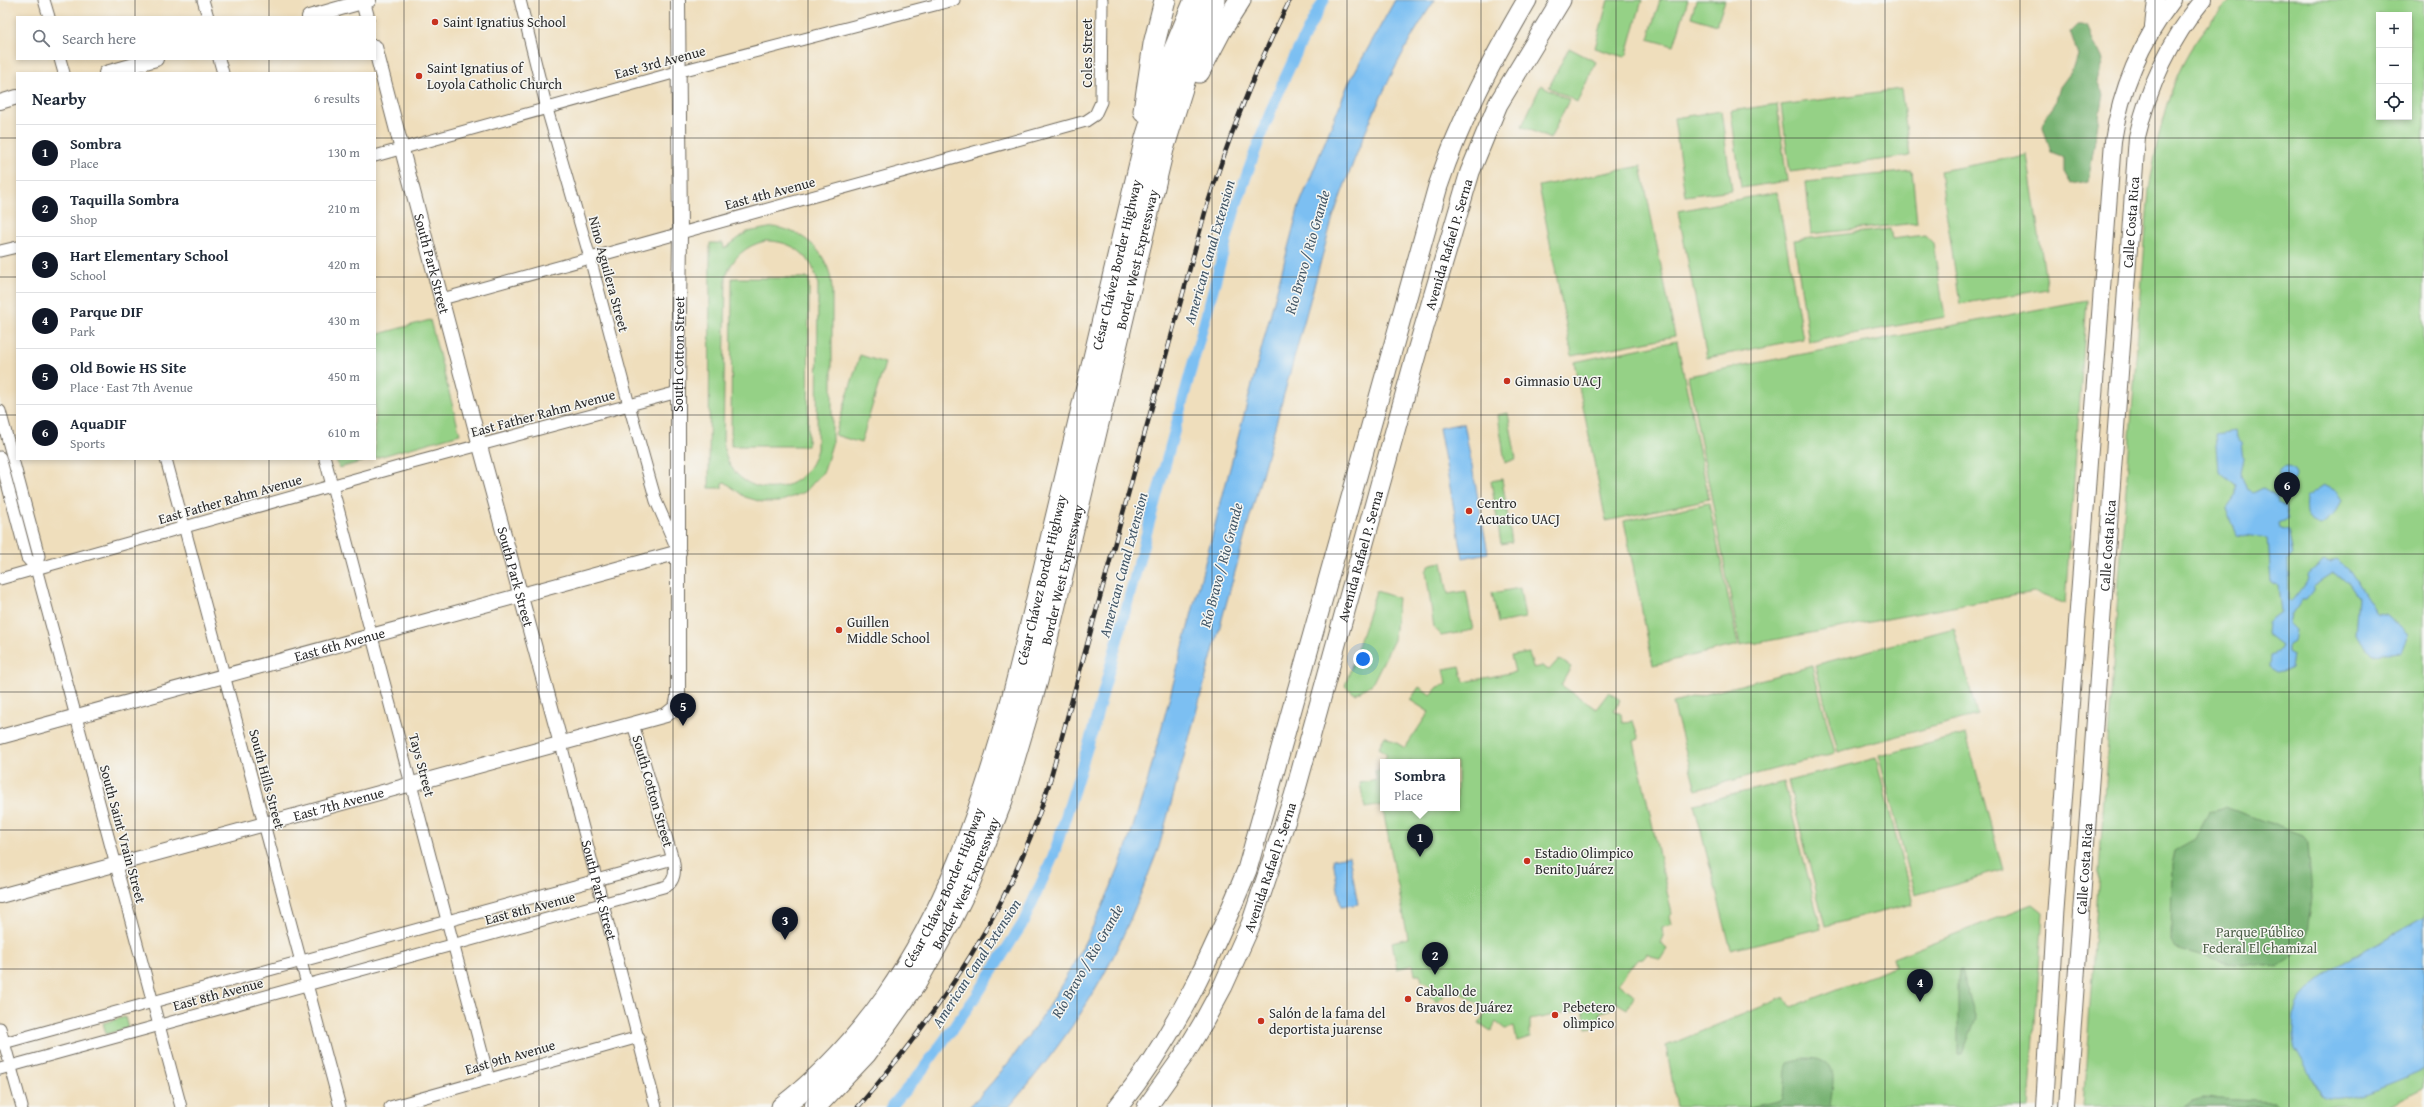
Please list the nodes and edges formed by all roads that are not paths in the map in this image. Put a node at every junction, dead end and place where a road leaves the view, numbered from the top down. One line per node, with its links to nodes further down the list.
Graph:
1 (44, 0): 17 (street)
2 (203, 0): 18 (street)
3 (520, 0): 33 (street, Nino Aguilera Street)
4 (678, 0): 29 (street, South Cotton Street)
5 (954, 0): 29 (street, East 3rd Avenue)
6 (1102, 0): 32 (street, Coles Street)
7 (1165, 0): 37 (highway)
8 (1195, 0): 37 (highway, César Chávez Border Highway)
9 (1215, 0): 35 (highway, Border West Expressway)
10 (1240, 0): 35 (highway)
11 (1527, 0): 91 (highway, Avenida Rafael P. Serna)
12 (1561, 0): 92 (highway, Avenida Rafael P. Serna)
13 (2156, 0): 21 (main road)
14 (2173, 0): 21 (main road, Calle Costa Rica)
15 (2203, 0): 74 (main road, Calle Costa Rica)
16 (365, 1): 19 (street); 20 (street)
17 (49, 16)
18 (208, 16)
19 (312, 16)
20 (367, 16)
21 (2153, 27): 72 (main road, Calle Costa Rica)
22 (376, 51): 34 (street, South Park Street)
23 (60, 60): 26 (street)
24 (152, 60): 27 (street)
25 (219, 60): 28 (street)
26 (64, 72)
27 (110, 72)
28 (223, 72)
29 (678, 72): 33 (street, East 3rd Avenue); 38 (street, South Cotton Street)
30 (16, 97): 31 (street)
31 (0, 102)
32 (1100, 107): 38 (street, East 4th Avenue)
33 (547, 109): 34 (street, East 3rd Avenue); 41 (street, Nino Aguilera Street)
34 (402, 149): 36 (street, East 3rd Avenue); 42 (street, South Park Street)
35 (1163, 149): 37 (highway, Border West Expressway)
36 (376, 156)
37 (1139, 194): 56 (highway, César Chávez Border Highway)
38 (680, 234): 41 (street, East 4th Avenue); 43 (street, South Cotton Street)
39 (16, 247): 40 (street)
40 (0, 251)
41 (590, 258): 42 (street, East 4th Avenue); 44 (street, Nino Aguilera Street)
42 (442, 299): 46 (street, South Park Street)
43 (678, 392): 44 (street, East Father Rahm Avenue); 52 (street, South Cotton Street)
44 (629, 405): 46 (street, East Father Rahm Avenue); 52 (street, Nino Aguilera Street)
45 (0, 411): 53 (street, South Saint Vrain Street)
46 (480, 446): 50 (street, East Father Rahm Avenue); 55 (street, South Park Street)
47 (0, 457): 53 (street, South Saint Vrain Street)
48 (166, 460): 51 (street, South Hills Street)
49 (325, 460): 50 (street, Tays Street)
50 (332, 486): 51 (street, East Father Rahm Avenue); 57 (street, Tays Street)
51 (183, 527): 53 (street, East Father Rahm Avenue); 58 (street, South Hills Street)
52 (679, 552): 55 (street, East 6th Avenue); 59 (street, South Cotton Street)
53 (36, 568): 54 (street, East Father Rahm Avenue); 60 (street, South Saint Vrain Street)
54 (0, 579)
55 (521, 595): 57 (street, East 6th Avenue); 63 (street, South Park Street)
56 (1041, 622): 89 (highway, César Chávez Border Highway); 90 (highway, Border West Expressway)
57 (372, 636): 58 (street, East 6th Avenue); 64 (street, Tays Street)
58 (223, 676): 60 (street, East 6th Avenue); 65 (street, South Hills Street)
59 (676, 707): 61 (street, East 7th Avenue)
60 (76, 716): 62 (street, East 6th Avenue); 67 (street, South Saint Vrain Street)
61 (633, 724): 63 (street, East 7th Avenue); 66 (street, South Cotton Street)
62 (0, 737)
63 (561, 744): 64 (street, East 7th Avenue); 68 (street, South Park Street)
64 (412, 784): 65 (street, East 7th Avenue); 71 (street, Tays Street)
65 (264, 824): 67 (street, East 7th Avenue); 75 (street, South Hills Street)
66 (673, 859): 68 (street, East 8th Avenue); 70 (street, East 8th Avenue)
67 (116, 865): 69 (street, East 7th Avenue); 77 (street, South Saint Vrain Street)
68 (596, 880): 70 (street, South Park Street); 71 (street, East 8th Avenue)
69 (0, 896)
70 (604, 904): 73 (street, East 8th Avenue); 80 (street, South Park Street)
71 (448, 921): 73 (street, Tays Street); 75 (street, East 8th Avenue)
72 (2054, 943): 74 (main road); 93 (main road, Calle Costa Rica)
73 (454, 944): 76 (street, East 8th Avenue); 83 (street, Tays Street)
74 (2078, 944): 94 (main road, Calle Costa Rica)
75 (300, 963): 76 (street, South Hills Street); 77 (street, East 8th Avenue)
76 (306, 985): 78 (street, East 8th Avenue); 86 (street, South Hills Street)
77 (153, 1002): 78 (street, South Saint Vrain Street); 81 (street, East 8th Avenue)
78 (158, 1026): 82 (street, East 8th Avenue); 85 (street, South Saint Vrain Street)
79 (0, 1028): 81 (street)
80 (639, 1037): 83 (street, East 9th Avenue); 88 (street, South Park Street)
81 (2, 1044): 82 (street)
82 (5, 1068): 84 (street)
83 (489, 1079): 87 (street, East 9th Avenue)
84 (22, 1107)
85 (181, 1107)
86 (340, 1107)
87 (390, 1107)
88 (656, 1107)
89 (782, 1107)
90 (815, 1107)
91 (1118, 1107)
92 (1147, 1107)
93 (2044, 1107)
94 (2067, 1107)

